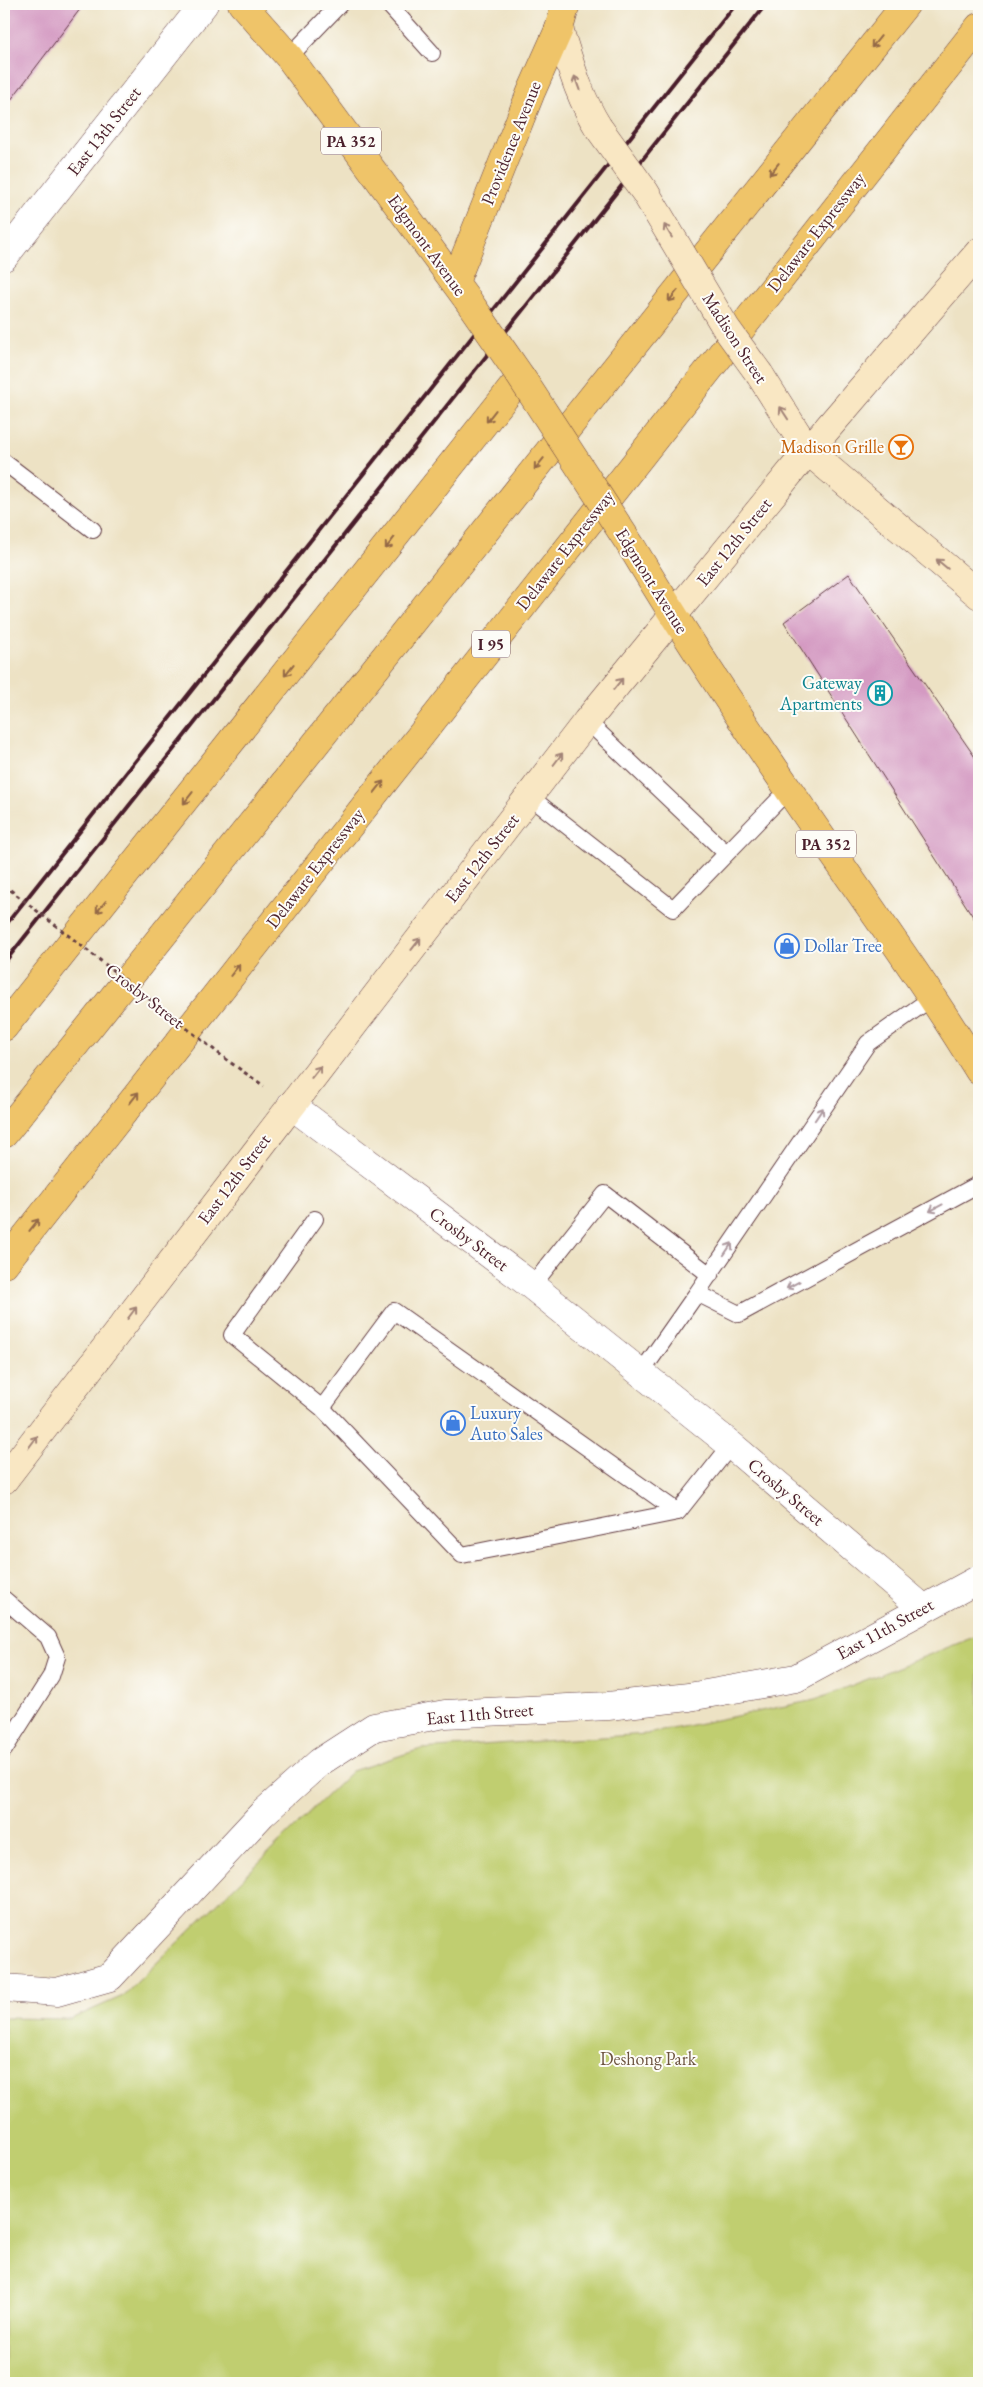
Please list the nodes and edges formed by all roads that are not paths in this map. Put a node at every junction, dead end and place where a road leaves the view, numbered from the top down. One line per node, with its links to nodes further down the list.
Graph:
1 (204, 4): 11 (street, East 13th Street)
2 (242, 4): 9 (main road, Edgmont Avenue / PA 352)
3 (340, 4): 9 (lane)
4 (388, 4): 8 (lane)
5 (906, 4): 27 (main road, one-way to 27)
6 (563, 16): 12 (main road, Providence Avenue); 14 (street, Madison Street, one-way to 6, bridge)
7 (979, 26): 30 (main road, Delaware Expressway / I 95, one-way to 7)
8 (432, 53)
9 (289, 57): 12 (main road, Edgmont Avenue / PA 352)
10 (979, 252): 14 (street, East 12th Street)
11 (4, 257)
12 (461, 291): 13 (main road, Edgmont Avenue / PA 352, bridge)
13 (521, 377): 18 (main road, Edgmont Avenue / PA 352, bridge); 24 (main road, one-way to 24)
14 (808, 451): 17 (street, Madison Street, one-way to 14); 18 (street, East 12th Street)
15 (4, 462): 16 (lane)
16 (93, 530)
17 (979, 595)
18 (673, 616): 19 (street, East 12th Street, one-way to 18); 20 (main road, Edgmont Avenue / PA 352)
19 (587, 721): 21 (street, East 12th Street, one-way to 19); 22 (lane)
20 (788, 790): 22 (lane); 23 (main road, Edgmont Avenue / PA 352)
21 (529, 796): 22 (lane); 26 (street, East 12th Street, one-way to 21)
22 (726, 853)
23 (933, 997): 25 (main road, Edgmont Avenue / PA 352); 31 (lane, one-way to 23)
24 (4, 1027)
25 (979, 1072)
26 (292, 1105): 32 (street, Crosby Street); 37 (street, East 12th Street, one-way to 26)
27 (4, 1134)
28 (979, 1184): 33 (lane, one-way to 33)
29 (315, 1219): 35 (lane)
30 (4, 1264)
31 (710, 1275): 32 (lane); 33 (lane)
32 (532, 1286): 34 (street, Crosby Street)
33 (697, 1293): 34 (lane)
34 (641, 1373): 36 (street, Crosby Street)
35 (322, 1408): 38 (lane); 38 (lane)
36 (731, 1445): 38 (lane); 41 (street, Crosby Street)
37 (4, 1480)
38 (678, 1512)
39 (979, 1579): 41 (street, East 11th Street)
40 (4, 1599): 42 (lane)
41 (923, 1608): 43 (street, East 11th Street)
42 (4, 1750)
43 (4, 1988)

